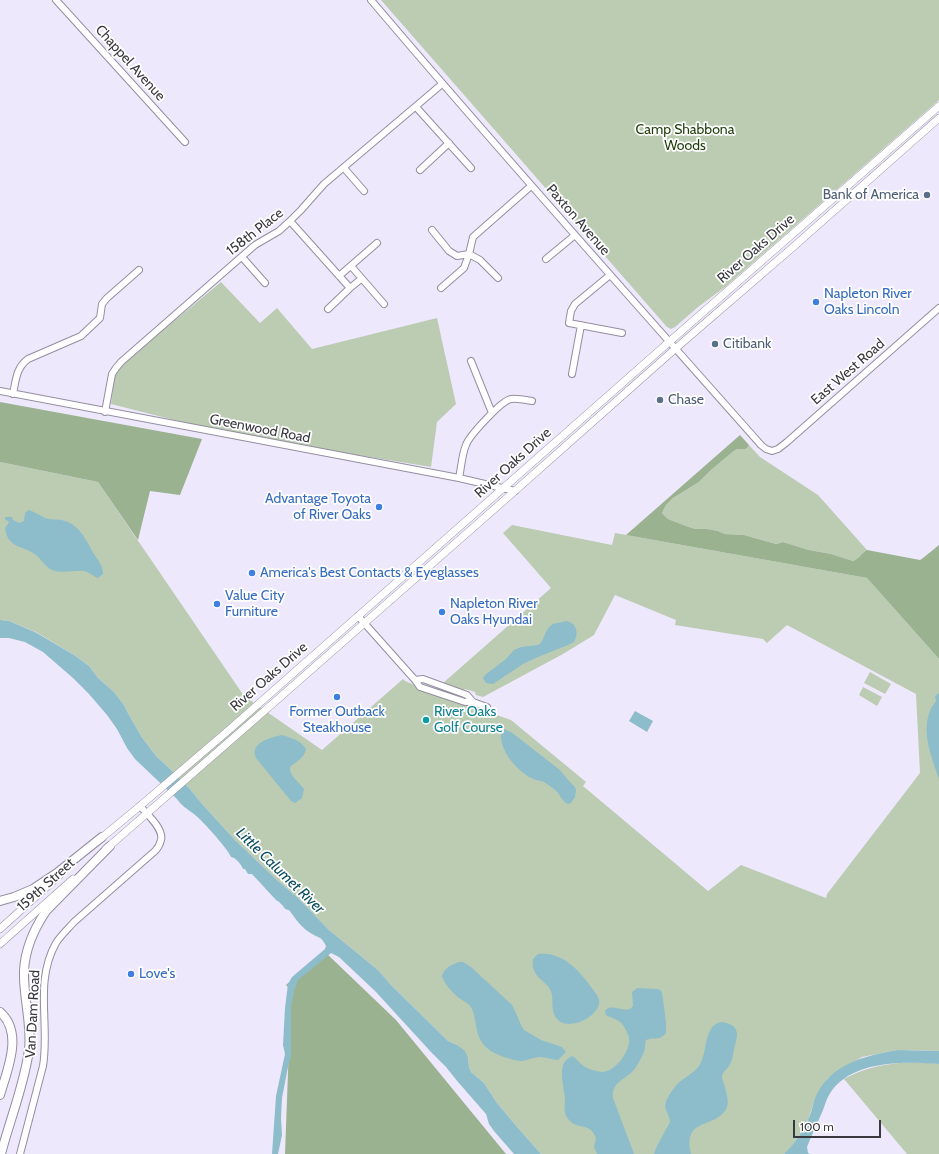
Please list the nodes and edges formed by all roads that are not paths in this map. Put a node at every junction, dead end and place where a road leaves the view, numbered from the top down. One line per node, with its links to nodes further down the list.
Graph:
1 (56, 0): 8 (street, Chappel Avenue)
2 (371, 0): 3 (street, Paxton Avenue)
3 (442, 84): 4 (street, 158th Place); 13 (street, Paxton Avenue)
4 (416, 107): 9 (street); 10 (street, 158th Place)
5 (938, 110): 7 (main road, River Oaks Drive); 36 (main road, River Oaks Drive)
6 (939, 128): 7 (main road)
7 (927, 129): 37 (main road, River Oaks Drive)
8 (185, 142)
9 (449, 144): 11 (street); 12 (street)
10 (344, 168): 14 (street); 15 (street, 158th Place)
11 (471, 168)
12 (420, 170)
13 (532, 186): 17 (street, Paxton Avenue); 19 (street)
14 (364, 191)
15 (290, 221): 20 (street, 158th Place); 25 (street)
16 (432, 230): 19 (street)
17 (575, 235): 21 (street); 24 (street, Paxton Avenue)
18 (378, 243): 22 (street)
19 (469, 254): 26 (street); 30 (street)
20 (242, 257): 28 (street); 43 (street, 158th Place)
21 (546, 259)
22 (350, 266): 25 (street); 27 (street)
23 (139, 270): 41 (street)
24 (610, 275): 34 (street); 36 (street, Paxton Avenue)
25 (339, 276): 29 (street)
26 (498, 278)
27 (362, 279): 29 (street); 31 (street)
28 (265, 283)
29 (350, 288): 33 (street)
30 (441, 288)
31 (384, 304)
32 (939, 308): 45 (street, East West Road)
33 (328, 309)
34 (581, 325): 35 (street); 39 (street)
35 (622, 333)
36 (669, 342): 37 (street, Paxton Avenue); 47 (main road, River Oaks Drive)
37 (676, 349): 45 (street, Paxton Avenue); 48 (main road, River Oaks Drive)
38 (471, 361): 44 (street)
39 (572, 374)
40 (0, 391): 41 (street, Greenwood Road)
41 (13, 394): 43 (street, Greenwood Road)
42 (532, 401): 44 (street)
43 (105, 412): 46 (street, Greenwood Road)
44 (492, 412): 46 (street)
45 (772, 451)
46 (459, 478): 47 (street, Greenwood Road)
47 (503, 489): 48 (street, Greenwood Road); 49 (main road, River Oaks Drive)
48 (515, 491): 50 (main road, River Oaks Drive)
49 (358, 616): 50 (street); 52 (main road, River Oaks Drive)
50 (365, 623): 51 (street); 53 (main road, River Oaks Drive)
51 (487, 707)
52 (140, 806): 53 (street, Van Dam Road); 54 (main road, River Oaks Drive)
53 (146, 814): 55 (main road, River Oaks Drive); 62 (street, Van Dam Road)
54 (102, 837): 56 (highway); 57 (main road, 159th Street)
55 (110, 846): 58 (main road, 159th Street); 61 (highway)
56 (0, 901)
57 (0, 929)
58 (0, 944)
59 (0, 1012): 60 (highway)
60 (0, 1095)
61 (1, 1154)
62 (20, 1154)

